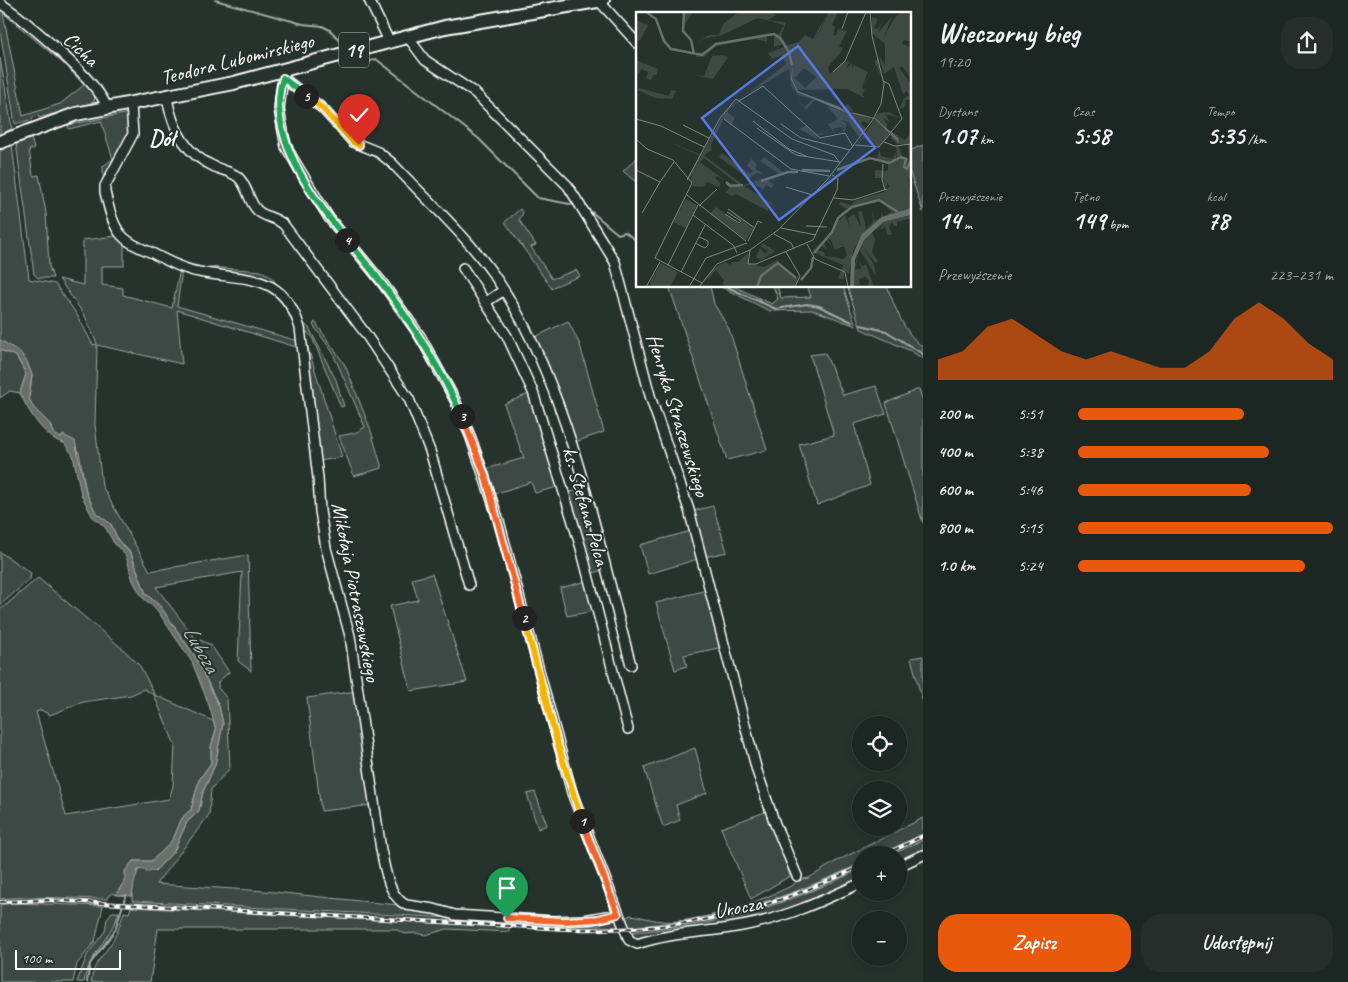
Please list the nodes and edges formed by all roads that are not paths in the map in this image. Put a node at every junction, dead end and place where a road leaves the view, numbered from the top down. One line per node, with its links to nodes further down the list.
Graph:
1 (369, 0): 5 (street)
2 (601, 0): 4 (highway, Teodora Lubomirskiego / 19); 6 (street)
3 (0, 3): 10 (street, Cicha)
4 (407, 36): 5 (highway, Teodora Lubomirskiego / 19); 20 (street, Henryka Straszewskiego)
5 (389, 41): 7 (highway, Teodora Lubomirskiego / 19)
6 (636, 42)
7 (282, 74): 8 (highway, Teodora Lubomirskiego / 19); 13 (street, ks. Stefana Pelca); 22 (street)
8 (167, 98): 9 (highway, Teodora Lubomirskiego / 19); 15 (street)
9 (131, 104): 10 (highway, Teodora Lubomirskiego / 19); 22 (street, Mikołaja Piotraszewskiego)
10 (107, 108): 11 (highway, Teodora Lubomirskiego / 19)
11 (0, 142)
12 (463, 268): 14 (street, ks. Stefana Pelca)
13 (504, 290): 14 (street); 16 (street, ks. Stefana Pelca)
14 (486, 302): 17 (street, ks. Stefana Pelca)
15 (469, 585)
16 (631, 665)
17 (628, 729)
18 (923, 855): 19 (street)
19 (907, 862)
20 (797, 876)
21 (852, 887): 22 (street, Urocza)
22 (618, 914)

